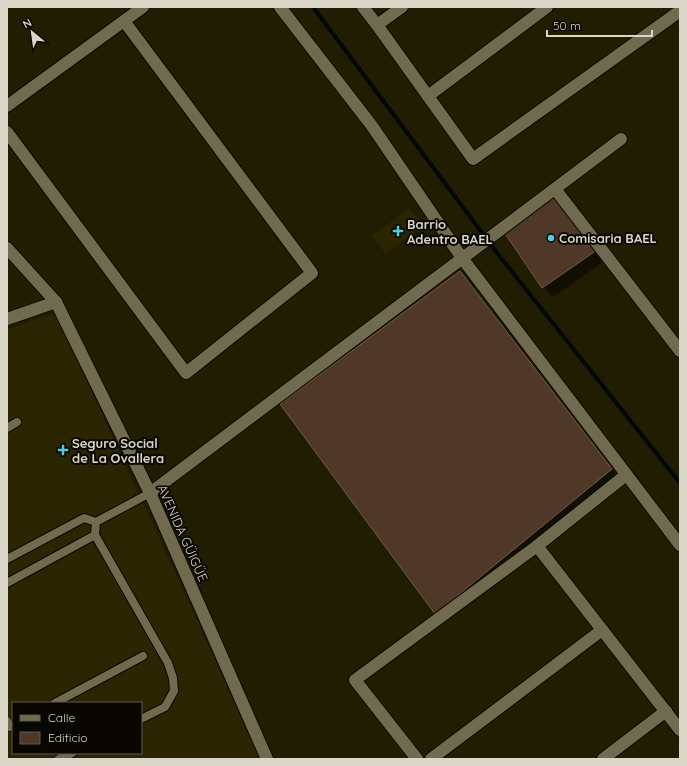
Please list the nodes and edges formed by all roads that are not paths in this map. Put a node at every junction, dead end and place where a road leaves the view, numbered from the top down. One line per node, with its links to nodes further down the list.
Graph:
1 (143, 7): 7 (street)
2 (280, 7): 15 (street)
3 (363, 7): 8 (street)
4 (402, 7): 8 (street)
5 (548, 7): 9 (street)
6 (680, 11): 9 (street)
7 (124, 22): 10 (street); 11 (street)
8 (377, 26): 9 (street)
9 (428, 96)
10 (7, 106)
11 (7, 132)
12 (621, 139): 13 (street)
13 (555, 189): 15 (street); 18 (street)
14 (7, 248): 16 (street, AVENIDA GÜIGÜE)
15 (467, 254): 21 (street); 22 (street)
16 (56, 302): 17 (street); 22 (street, AVENIDA GÜIGÜE)
17 (7, 319)
18 (680, 350)
19 (17, 422): 20 (lane)
20 (7, 428)
21 (626, 475): 25 (street); 26 (street)
22 (150, 493): 23 (lane); 37 (street, AVENIDA GÜIGÜE)
23 (96, 522): 24 (lane); 27 (lane)
24 (95, 535): 28 (lane); 33 (lane)
25 (680, 545)
26 (537, 546): 29 (street); 38 (street)
27 (7, 559)
28 (7, 583)
29 (602, 630): 32 (street); 39 (street)
30 (143, 656): 31 (lane)
31 (56, 702)
32 (666, 711): 34 (street); 40 (street)
33 (142, 718)
34 (680, 730)
35 (70, 754): 36 (lane)
36 (59, 759)
37 (267, 759)
38 (417, 759)
39 (431, 759)
40 (603, 759)

